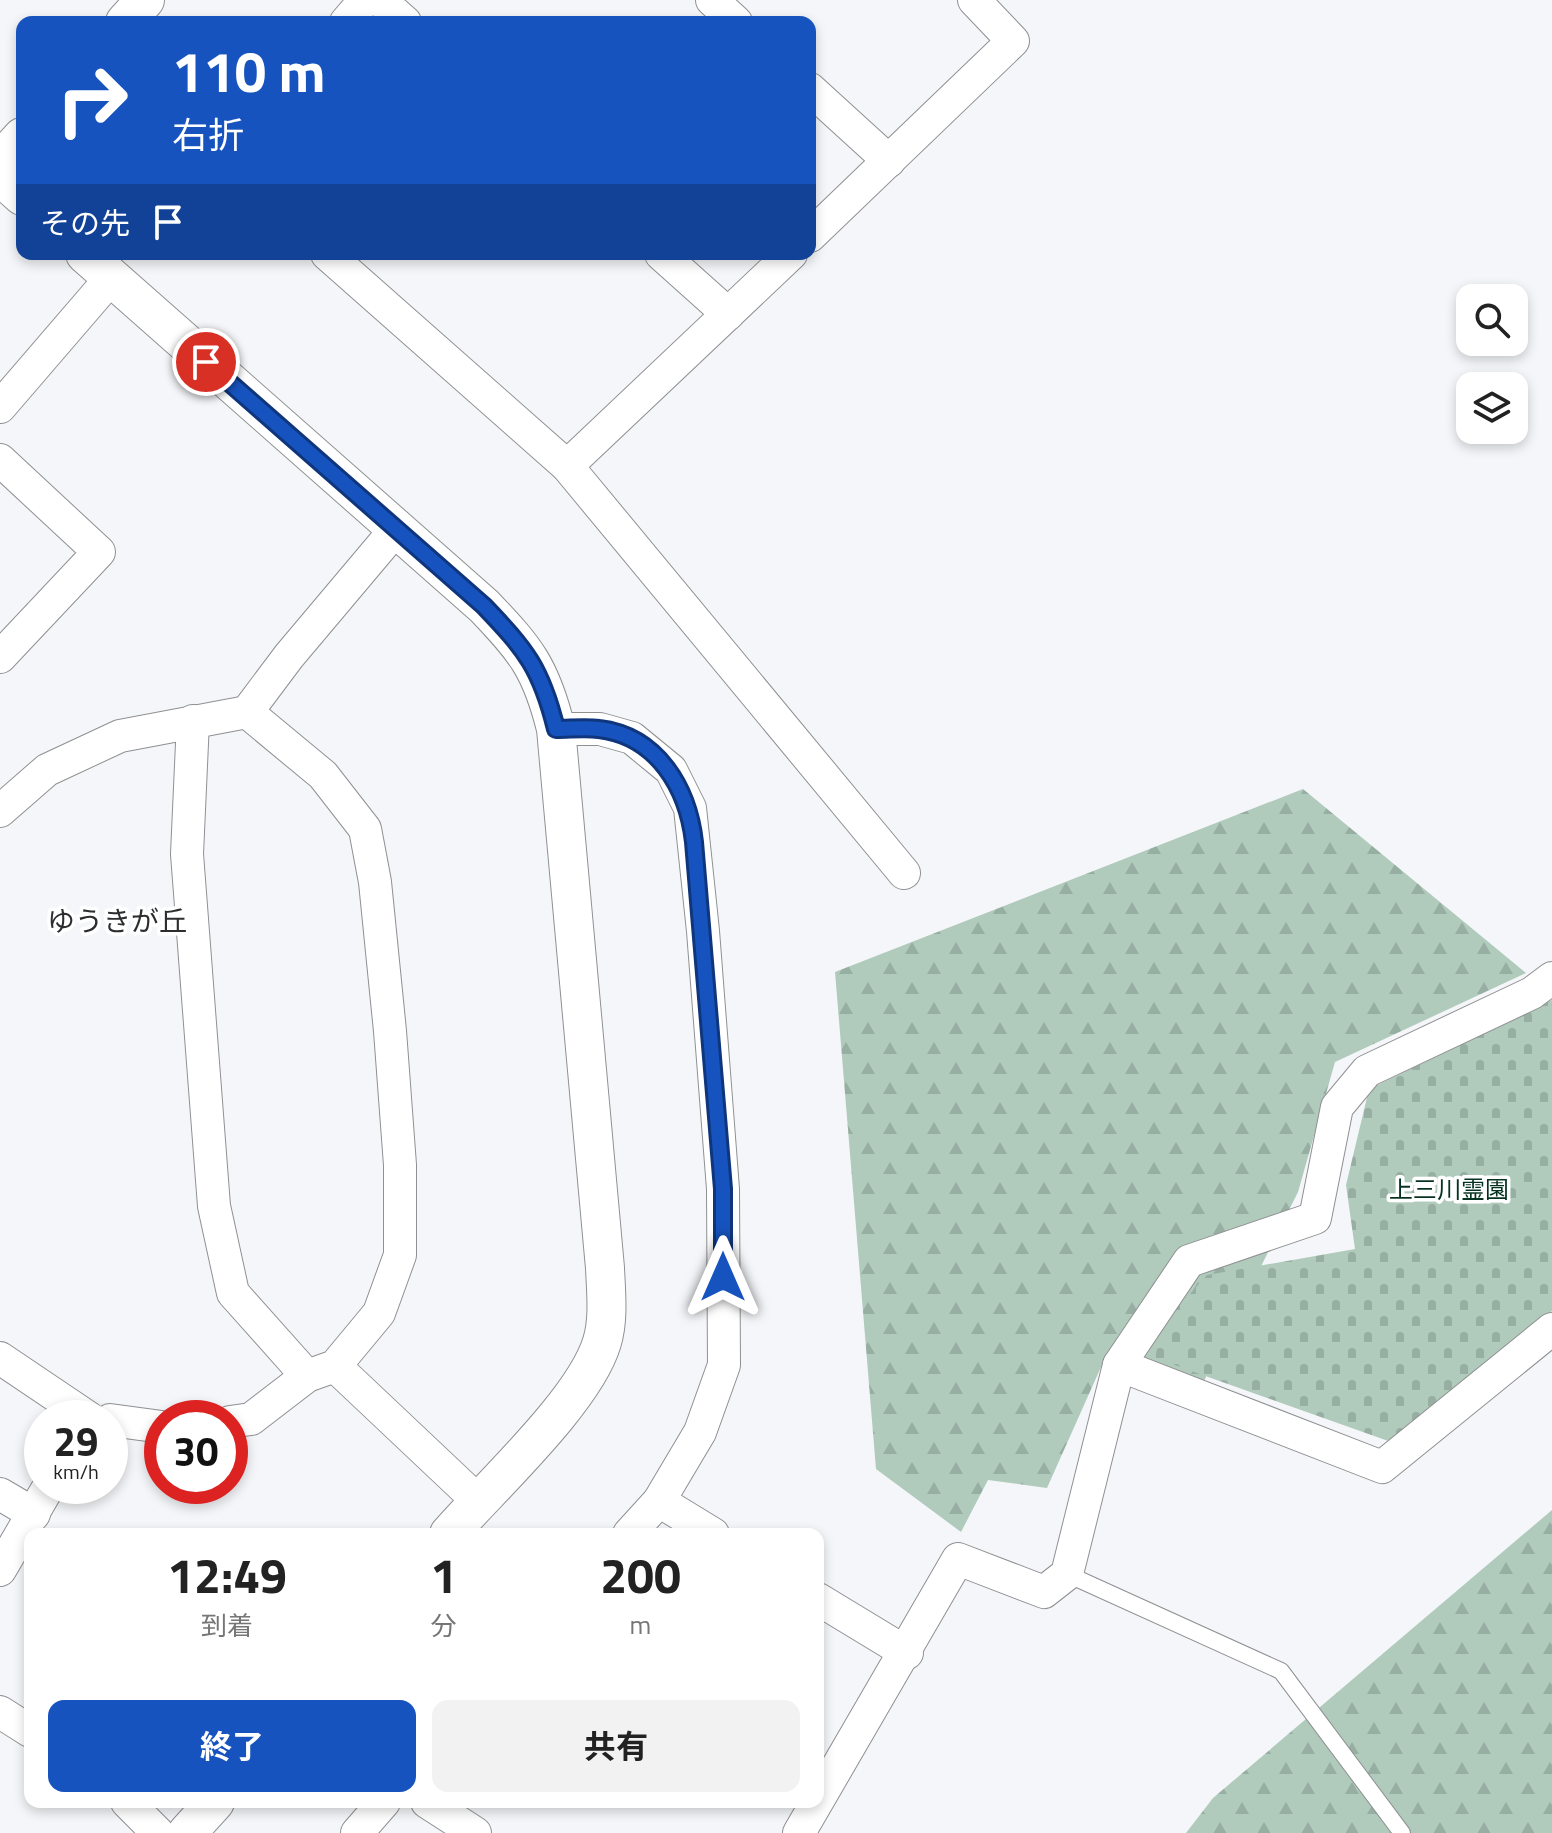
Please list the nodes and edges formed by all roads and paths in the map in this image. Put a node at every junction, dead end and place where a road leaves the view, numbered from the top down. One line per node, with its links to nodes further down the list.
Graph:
1 (145, 0): 6 (street)
2 (365, 0): 7 (street)
3 (380, 0): 8 (street)
4 (712, 0): 9 (street)
5 (974, 0): 13 (street)
6 (130, 16)
7 (351, 16)
8 (398, 16)
9 (729, 16)
10 (816, 94): 13 (street)
11 (16, 144): 12 (street)
12 (0, 161)
13 (889, 161): 16 (street)
14 (0, 176): 15 (street)
15 (16, 191)
16 (816, 230)
17 (334, 260): 24 (street)
18 (668, 260): 21 (street)
19 (785, 260): 21 (street)
20 (98, 266): 22 (street); 25 (street)
21 (728, 314): 24 (street)
22 (0, 407)
23 (0, 460): 26 (street)
24 (567, 466): 31 (street)
25 (396, 529): 27 (street); 29 (street)
26 (0, 657)
27 (247, 712): 28 (street); 36 (street)
28 (193, 721): 30 (street); 36 (street)
29 (556, 729): 41 (street); 42 (street)
30 (0, 811)
31 (904, 873)
32 (1552, 978): 35 (street)
33 (1552, 1329): 35 (street)
34 (0, 1358): 37 (street)
35 (1119, 1365): 50 (street)
36 (321, 1371): 38 (street); 41 (street)
37 (61, 1400)
38 (248, 1419)
39 (0, 1494): 40 (street)
40 (24, 1497)
41 (478, 1501): 45 (street)
42 (659, 1501): 46 (street); 47 (street)
43 (40, 1504): 44 (street)
44 (25, 1528)
45 (454, 1528)
46 (634, 1528)
47 (703, 1528)
48 (24, 1530): 49 (street)
49 (0, 1570)
50 (1067, 1574): 52 (street); 64 (lane)
51 (824, 1603): 52 (street)
52 (907, 1653): 55 (street)
53 (0, 1712): 54 (street)
54 (24, 1727)
55 (824, 1783)
56 (133, 1808): 60 (street)
57 (210, 1808): 61 (street)
58 (379, 1808): 62 (street)
59 (436, 1808): 63 (street)
60 (158, 1833)
61 (187, 1833)
62 (357, 1833)
63 (475, 1833)
64 (1402, 1833)

